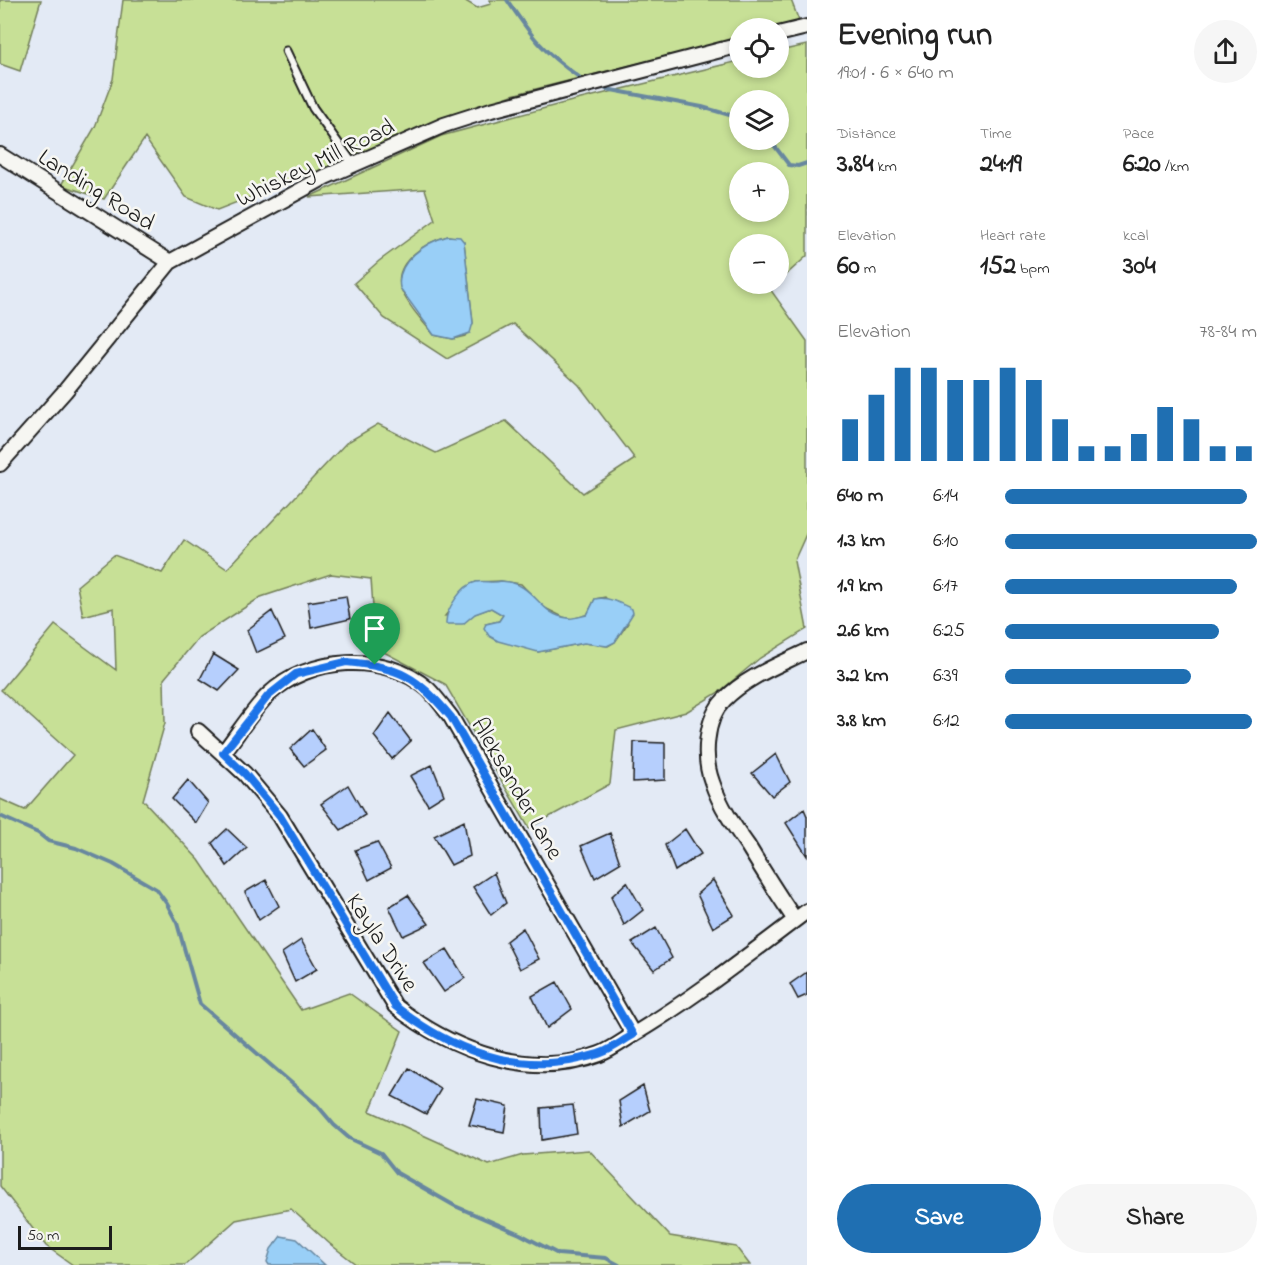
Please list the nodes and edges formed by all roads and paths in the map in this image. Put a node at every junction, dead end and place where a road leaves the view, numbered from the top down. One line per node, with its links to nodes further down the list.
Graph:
1 (807, 27): 2 (street)
2 (789, 31)
3 (729, 48): 6 (street, Whiskey Mill Road)
4 (286, 51): 6 (lane)
5 (0, 155): 7 (street, Landing Road)
6 (353, 165): 7 (street, Whiskey Mill Road)
7 (170, 261): 8 (street, Whiskey Mill Road)
8 (0, 464)
9 (807, 651): 13 (street)
10 (198, 730): 11 (street, Kayla Drive)
11 (223, 753): 14 (street, Kayla Drive); 14 (street, Aleksander Lane)
12 (807, 911): 13 (street, Kayla Drive)
13 (795, 920): 14 (street, Kayla Drive)
14 (633, 1035)

